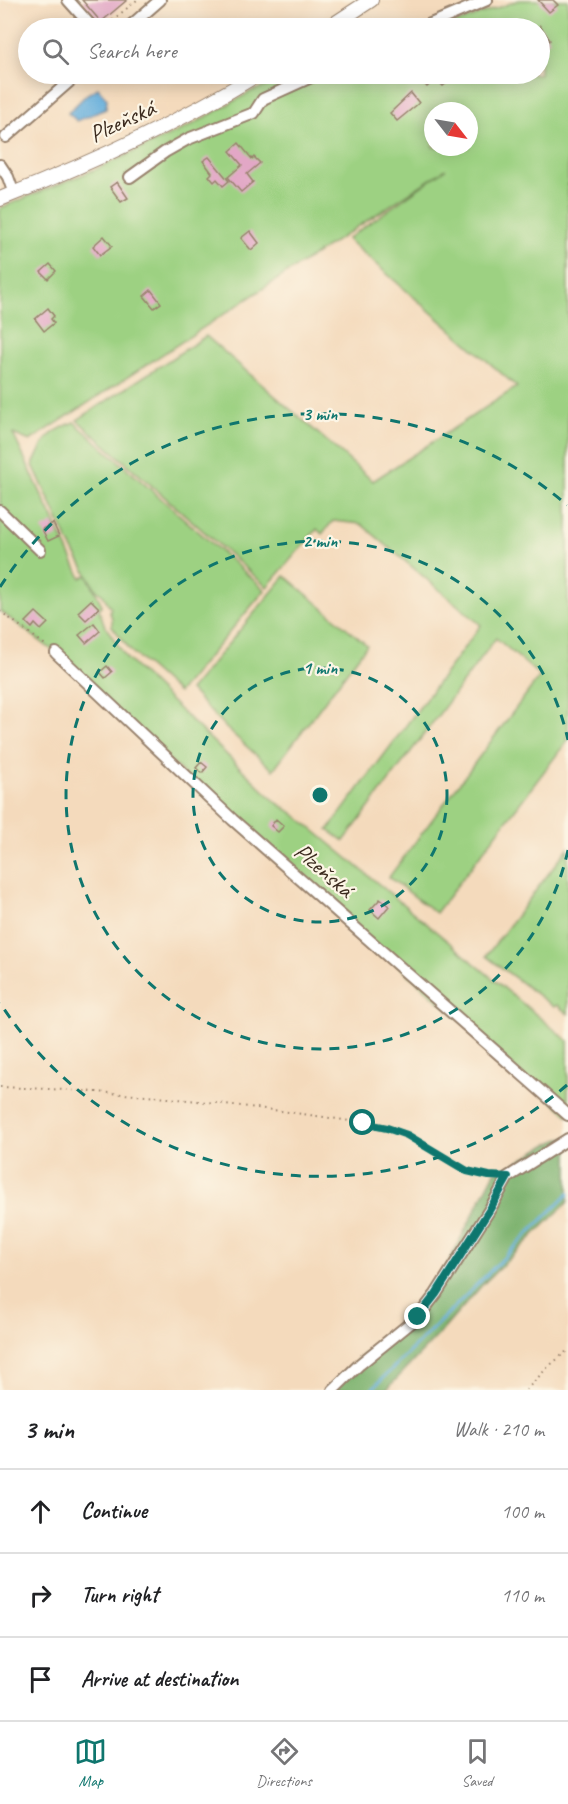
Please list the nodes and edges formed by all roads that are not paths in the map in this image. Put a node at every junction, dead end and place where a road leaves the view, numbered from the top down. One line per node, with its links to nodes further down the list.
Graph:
1 (68, 0): 6 (street)
2 (160, 0): 7 (street)
3 (371, 0): 8 (main road)
4 (487, 0): 5 (street)
5 (470, 2): 9 (street)
6 (84, 18)
7 (139, 18)
8 (343, 18)
9 (440, 18)
10 (67, 84): 13 (street)
11 (242, 84): 16 (main road, Plzeňská)
12 (295, 84): 15 (street, Plzeňská)
13 (6, 137)
14 (0, 165): 16 (street)
15 (130, 177)
16 (14, 194): 17 (main road, Plzeňská)
17 (0, 199)
18 (0, 511): 19 (street)
19 (40, 550)
20 (56, 653): 21 (street, Plzeňská)
21 (568, 1115)
22 (568, 1139): 23 (street)
23 (333, 1390)

